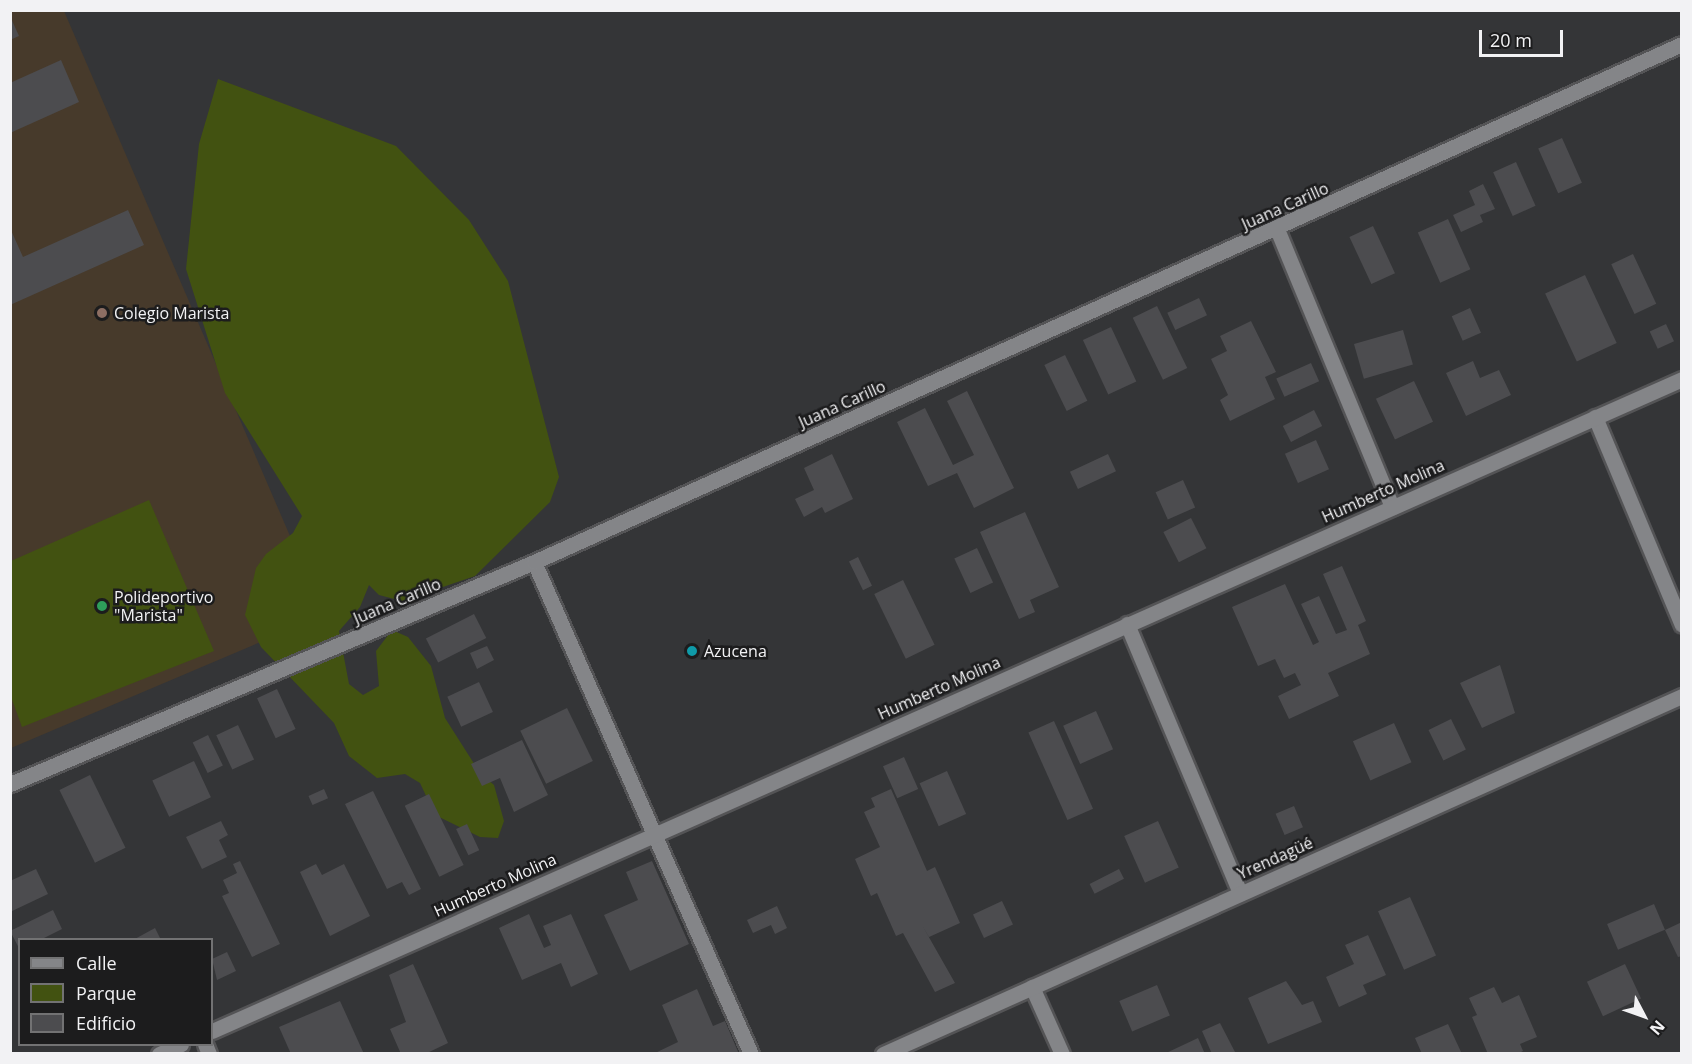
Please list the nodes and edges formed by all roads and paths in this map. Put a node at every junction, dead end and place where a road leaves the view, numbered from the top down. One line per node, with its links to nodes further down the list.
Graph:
1 (1682, 44): 2 (street, Juana Carillo)
2 (1277, 229): 5 (street); 6 (street, Juana Carillo)
3 (1682, 379): 4 (street, Humberto Molina)
4 (1595, 417): 5 (street, Humberto Molina); 8 (street)
5 (1392, 507): 7 (street, Humberto Molina)
6 (534, 562): 10 (street, Juana Carillo); 11 (street)
7 (1127, 624): 11 (street, Humberto Molina); 12 (street)
8 (1682, 625)
9 (1682, 696): 12 (street, Yrendagüé)
10 (10, 784)
11 (654, 833): 14 (street, Humberto Molina); 17 (street)
12 (1240, 893): 13 (street, Yrendagüé)
13 (1032, 987): 18 (street, Yrendagüé); 19 (street)
14 (213, 1031)
15 (176, 1046): 16 (street)
16 (159, 1053)
17 (751, 1053)
18 (883, 1053)
19 (1062, 1053)

